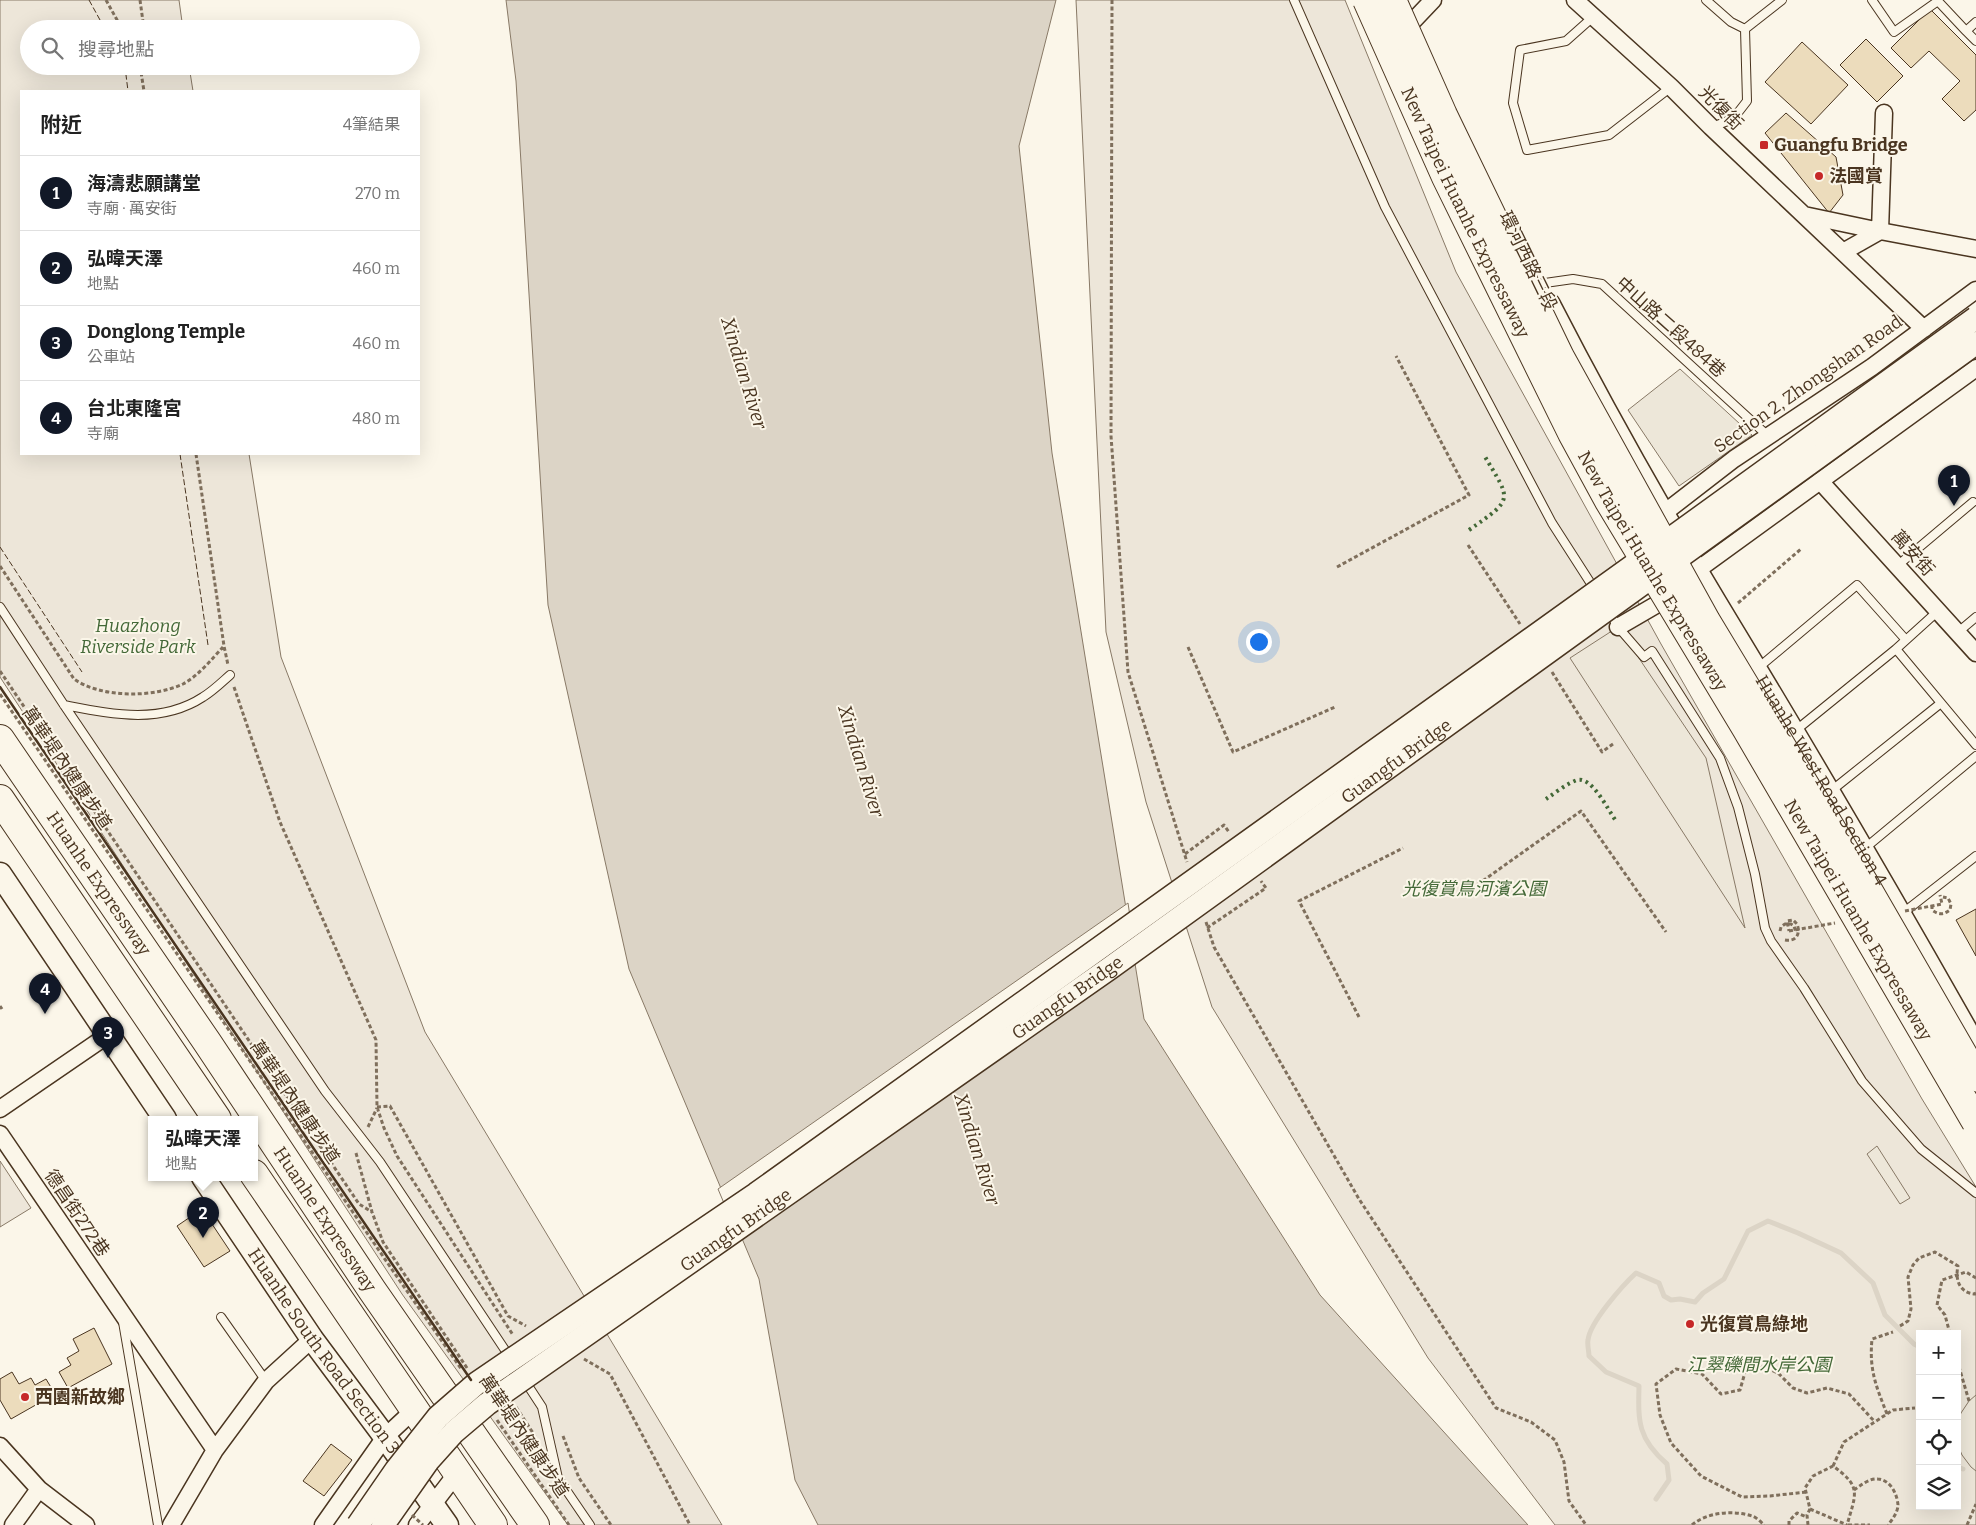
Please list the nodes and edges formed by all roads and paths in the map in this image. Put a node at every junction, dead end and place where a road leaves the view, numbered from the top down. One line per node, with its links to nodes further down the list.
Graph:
1 (106, 0): 16 (path)
2 (140, 0): 17 (path)
3 (1112, 0): 82 (path)
4 (1294, 0): 56 (lane)
5 (1367, 0): 103 (highway, New Taipei Huanhe Expressaway, bridge)
6 (1376, 0): 43 (main road, 環河西路三段)
7 (1392, 0): 97 (highway, New Taipei Huanhe Expressaway, bridge)
8 (1433, 0): 14 (street)
9 (1576, 0): 15 (street, 光復街)
10 (1706, 0): 19 (lane)
11 (1782, 0): 19 (lane)
12 (1872, 0): 13 (lane)
13 (1937, 1): 20 (lane)
14 (1410, 10): 31 (main road, 環河西路三段)
15 (1593, 17): 23 (street, 光復街); 23 (lane)
16 (117, 20)
17 (143, 20)
18 (1976, 22): 20 (lane)
19 (1745, 29): 26 (lane)
20 (1966, 31): 21 (lane)
21 (1976, 41)
22 (141, 75): 24 (path)
23 (1671, 87): 26 (street, 光復街)
24 (144, 90)
25 (1884, 113): 28 (street)
26 (1711, 127): 27 (street, 光復街)
27 (1803, 214): 28 (street); 30 (street, 光復街)
28 (1880, 231): 29 (street); 30 (street)
29 (1976, 249)
30 (1843, 252): 34 (street, 光復街)
31 (1538, 284): 38 (lane, 中山路二段484巷); 42 (main road, 環河西路三段)
32 (1976, 290): 34 (street, Section 2, Zhongshan Road)
33 (1976, 318): 50 (main road, bridge)
34 (1924, 329): 38 (street, Section 2, Zhongshan Road)
35 (1976, 343): 50 (main road, bridge)
36 (1396, 356): 48 (path)
37 (1975, 369): 40 (street)
38 (1768, 436): 42 (street, Section 2, Zhongshan Road)
39 (196, 455): 60 (path)
40 (1820, 481): 47 (street, 萬安街); 49 (street)
41 (1973, 502): 47 (lane)
42 (1664, 514): 43 (street, Section 2, Zhongshan Road); 49 (main road, Huanhe West Road Section 4)
43 (1635, 534): 51 (main road, 環河西路三段)
44 (1468, 545): 57 (path)
45 (1801, 550): 54 (path)
46 (0, 566): 60 (path)
47 (1897, 566): 53 (street, 萬安街)
48 (1337, 567)
49 (1696, 571): 51 (street); 54 (main road, Huanhe West Road Section 4)
50 (1636, 577): 123 (main road, Guangfu Bridge, bridge); 128 (main road, Guangfu Bridge, bridge)
51 (1673, 595): 56 (street); 103 (main road, Huanhe West Road Section 4)
52 (0, 607): 70 (lane)
53 (1938, 611): 58 (street, 萬安街); 59 (lane)
54 (1723, 616): 65 (main road, Huanhe West Road Section 4)
55 (1976, 617): 58 (lane)
56 (1618, 627): 107 (lane)
57 (1524, 628)
58 (1958, 632): 63 (street, 萬安街)
59 (1906, 640): 62 (lane); 65 (lane)
60 (224, 646): 67 (path)
61 (1188, 647): 71 (path)
62 (1896, 649): 69 (lane); 72 (lane)
63 (1976, 653)
64 (1549, 666): 74 (path)
65 (1756, 670): 72 (main road, Huanhe West Road Section 4)
66 (0, 671): 123 (path)
67 (230, 675): 70 (lane); 115 (path)
68 (0, 694): 123 (path, 萬華堤內健康步道)
69 (1941, 703): 75 (lane); 77 (lane)
70 (64, 705): 120 (lane)
71 (1335, 707)
72 (1793, 733): 77 (main road, Huanhe West Road Section 4)
73 (0, 739): 101 (highway, Huanhe Expressway)
74 (1613, 744)
75 (1976, 745)
76 (1976, 756): 80 (lane)
77 (1828, 792): 80 (main road, Huanhe West Road Section 4)
78 (0, 799): 100 (highway, Huanhe Expressway)
79 (1403, 848): 94 (path)
80 (1862, 851): 89 (main road, Huanhe West Road Section 4)
81 (1976, 856): 89 (lane)
82 (1188, 863)
83 (0, 874): 95 (main road)
84 (1467, 892): 91 (path)
85 (1940, 895): 88 (path, bridge)
86 (1936, 900): 87 (path)
87 (1931, 901)
88 (1942, 904)
89 (1900, 915): 96 (main road, Huanhe West Road Section 4)
90 (1205, 918): 162 (path)
91 (1666, 932)
92 (1789, 932): 93 (path, bridge)
93 (1796, 933)
94 (1358, 1017)
95 (108, 1035): 98 (street); 99 (main road)
96 (1976, 1048)
97 (1976, 1077)
98 (0, 1109)
99 (162, 1116)
100 (215, 1116)
101 (256, 1116)
102 (258, 1119): 110 (highway, Huanhe Expressway)
103 (1976, 1120)
104 (0, 1134): 112 (street, 德昌街272巷)
105 (258, 1179): 130 (highway, Huanhe Expressway)
106 (206, 1181): 118 (main road, Huanhe South Road Section 3)
107 (1976, 1193)
108 (1956, 1275): 109 (path); 111 (path); 114 (path); 116 (path)
109 (1976, 1278)
110 (372, 1290): 157 (highway); 158 (highway, Huanhe Expressway)
111 (1976, 1292)
112 (122, 1315): 135 (street, 德昌街272巷); 149 (lane)
113 (222, 1317): 124 (lane)
114 (1900, 1326)
115 (534, 1330)
116 (1949, 1330)
117 (1893, 1332): 129 (path)
118 (312, 1339): 124 (street); 132 (main road, Huanhe South Road Section 3)
119 (576, 1354): 161 (path)
120 (515, 1366)
121 (1961, 1370): 125 (path)
122 (521, 1374): 160 (lane)
123 (471, 1377): 130 (main road, Guangfu Bridge, bridge)
124 (266, 1381): 135 (street)
125 (1969, 1401)
126 (516, 1406): 133 (path)
127 (1915, 1408): 129 (path)
128 (491, 1411): 130 (main road, Guangfu Bridge, bridge); 159 (path, 萬華堤內健康步道)
129 (1887, 1414): 131 (path)
130 (435, 1420): 132 (street); 137 (highway, Huanhe Expressway); 152 (main road, bridge); 153 (main road, bridge)
131 (1875, 1422): 136 (path); 140 (path)
132 (384, 1437): 141 (main road, Huanhe South Road Section 3); 151 (street)
133 (536, 1438)
134 (0, 1446): 138 (street)
135 (215, 1450): 150 (street)
136 (1833, 1466): 139 (path); 140 (path)
137 (457, 1473): 141 (street); 156 (highway, Huanhe Expressway)
138 (39, 1489): 147 (street); 148 (street)
139 (1854, 1490): 167 (path); 169 (path)
140 (1806, 1492): 143 (path)
141 (432, 1504): 145 (street); 155 (main road, Huanhe South Road Section 3)
142 (1976, 1504): 146 (path)
143 (1810, 1510): 144 (path); 167 (path)
144 (1807, 1517): 165 (path); 166 (path)
145 (413, 1519): 154 (path, bridge)
146 (1967, 1524): 170 (path)
147 (13, 1525)
148 (86, 1525)
149 (158, 1525)
150 (171, 1525)
151 (323, 1525)
152 (358, 1525)
153 (383, 1525)
154 (423, 1525)
155 (446, 1525)
156 (493, 1525)
157 (514, 1525)
158 (535, 1525)
159 (568, 1525)
160 (590, 1525)
161 (690, 1525)
162 (1586, 1525)
163 (1692, 1525): 164 (path)
164 (1764, 1525)
165 (1789, 1525)
166 (1808, 1525)
167 (1848, 1525): 168 (path)
168 (1870, 1525)
169 (1888, 1525)
170 (1972, 1525)

